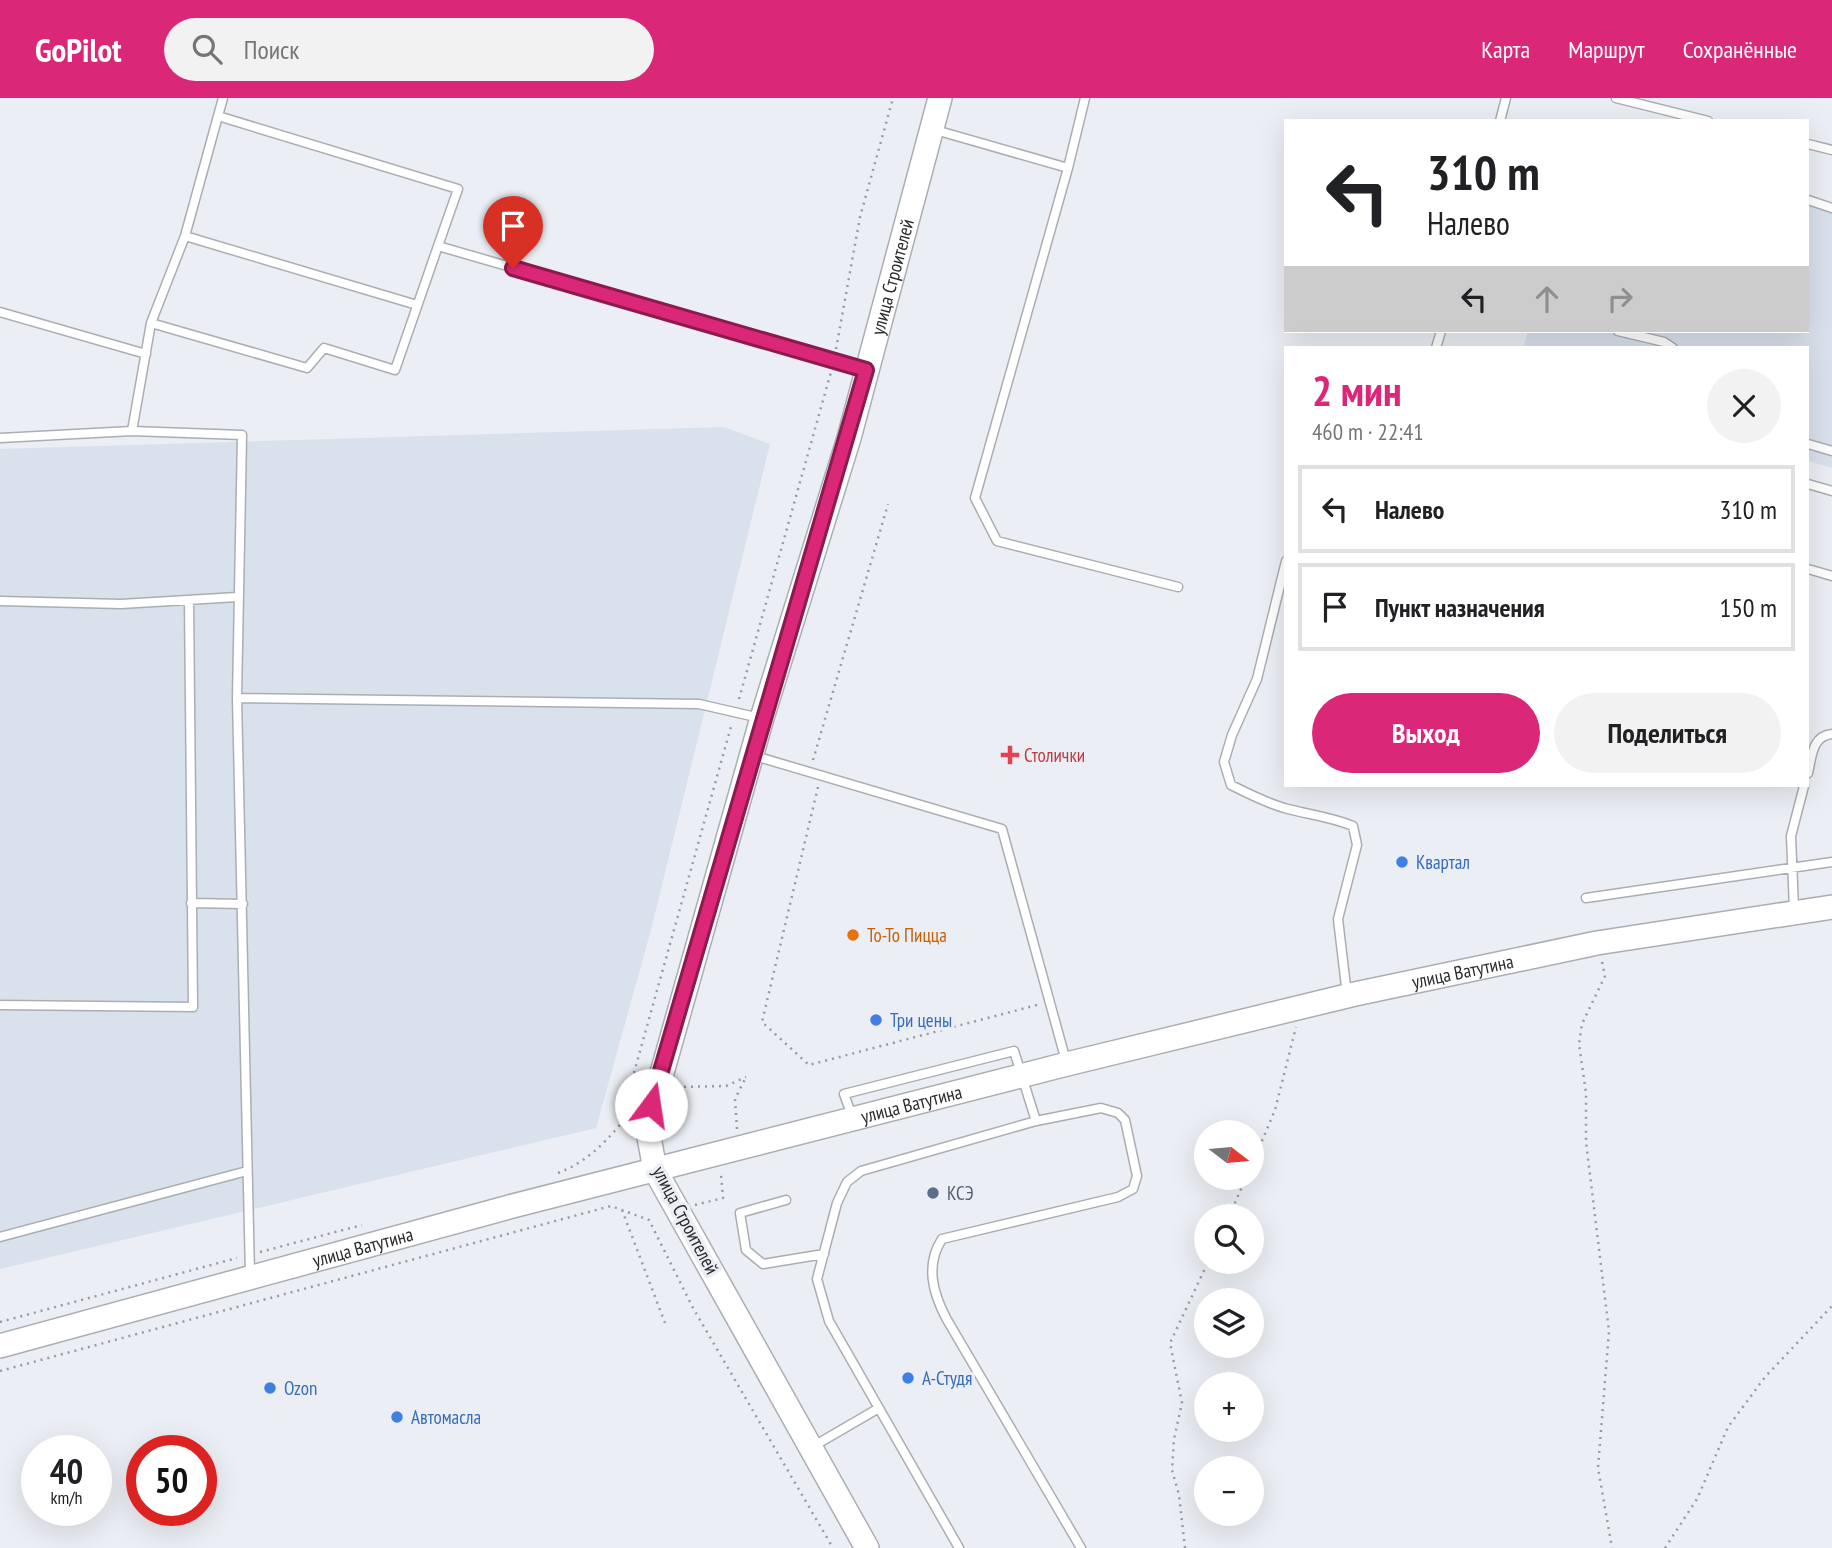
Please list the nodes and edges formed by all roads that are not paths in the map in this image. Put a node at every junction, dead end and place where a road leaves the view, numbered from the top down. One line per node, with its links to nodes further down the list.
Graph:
1 (223, 98): 6 (lane)
2 (940, 98): 9 (main road, улица Строителей)
3 (1085, 98): 12 (lane)
4 (1506, 98): 7 (lane)
5 (1616, 98): 8 (lane)
6 (218, 116): 15 (lane); 16 (lane)
7 (1501, 119)
8 (1699, 119)
9 (931, 129): 12 (lane); 23 (main road, улица Строителей)
10 (1809, 144): 11 (lane)
11 (1832, 150)
12 (1068, 168): 33 (lane)
13 (1809, 201): 14 (lane)
14 (1832, 208)
15 (185, 236): 17 (lane); 19 (lane)
16 (438, 246): 17 (lane); 23 (lane)
17 (417, 305): 19 (lane)
18 (0, 312): 22 (lane)
19 (151, 323): 22 (lane)
20 (1626, 333): 21 (lane)
21 (1670, 346)
22 (146, 354): 24 (lane)
23 (866, 370): 38 (main road, улица Строителей)
24 (132, 431): 25 (lane); 34 (lane)
25 (0, 438)
26 (1809, 444): 27 (lane)
27 (1832, 451)
28 (1809, 484): 29 (lane)
29 (1832, 491)
30 (1284, 569): 50 (lane)
31 (1809, 569): 32 (lane)
32 (1832, 576)
33 (1178, 587)
34 (237, 597): 35 (lane); 37 (lane)
35 (189, 600): 36 (lane); 46 (lane)
36 (0, 601)
37 (237, 698): 38 (lane); 47 (lane)
38 (762, 718): 40 (main road, улица Строителей)
39 (1832, 734): 41 (lane)
40 (752, 755): 52 (lane); 55 (main road, улица Строителей)
41 (1810, 759)
42 (1804, 787): 44 (lane)
43 (1832, 862): 44 (lane)
44 (1792, 868): 45 (lane); 49 (lane)
45 (1586, 898)
46 (191, 903): 47 (lane); 51 (lane)
47 (243, 904): 56 (lane)
48 (1832, 907): 49 (main road, улица Ватутина)
49 (1794, 912): 50 (main road, улица Ватутина)
50 (1347, 996): 52 (main road, улица Ватутина)
51 (0, 1005)
52 (1067, 1064): 53 (main road, улица Ватутина)
53 (1022, 1077): 54 (lane); 55 (main road, улица Ватутина)
54 (1036, 1121): 59 (lane); 66 (lane)
55 (656, 1170): 60 (main road, улица Ватутина); 63 (main road, улица Строителей)
56 (247, 1171): 58 (lane); 60 (lane)
57 (786, 1200): 59 (lane)
58 (0, 1237)
59 (824, 1254): 62 (lane)
60 (250, 1265): 61 (main road, улица Ватутина)
61 (0, 1346)
62 (879, 1408): 63 (lane); 65 (lane)
63 (811, 1448): 64 (main road, улица Строителей)
64 (867, 1548)
65 (959, 1548)
66 (1081, 1548)

